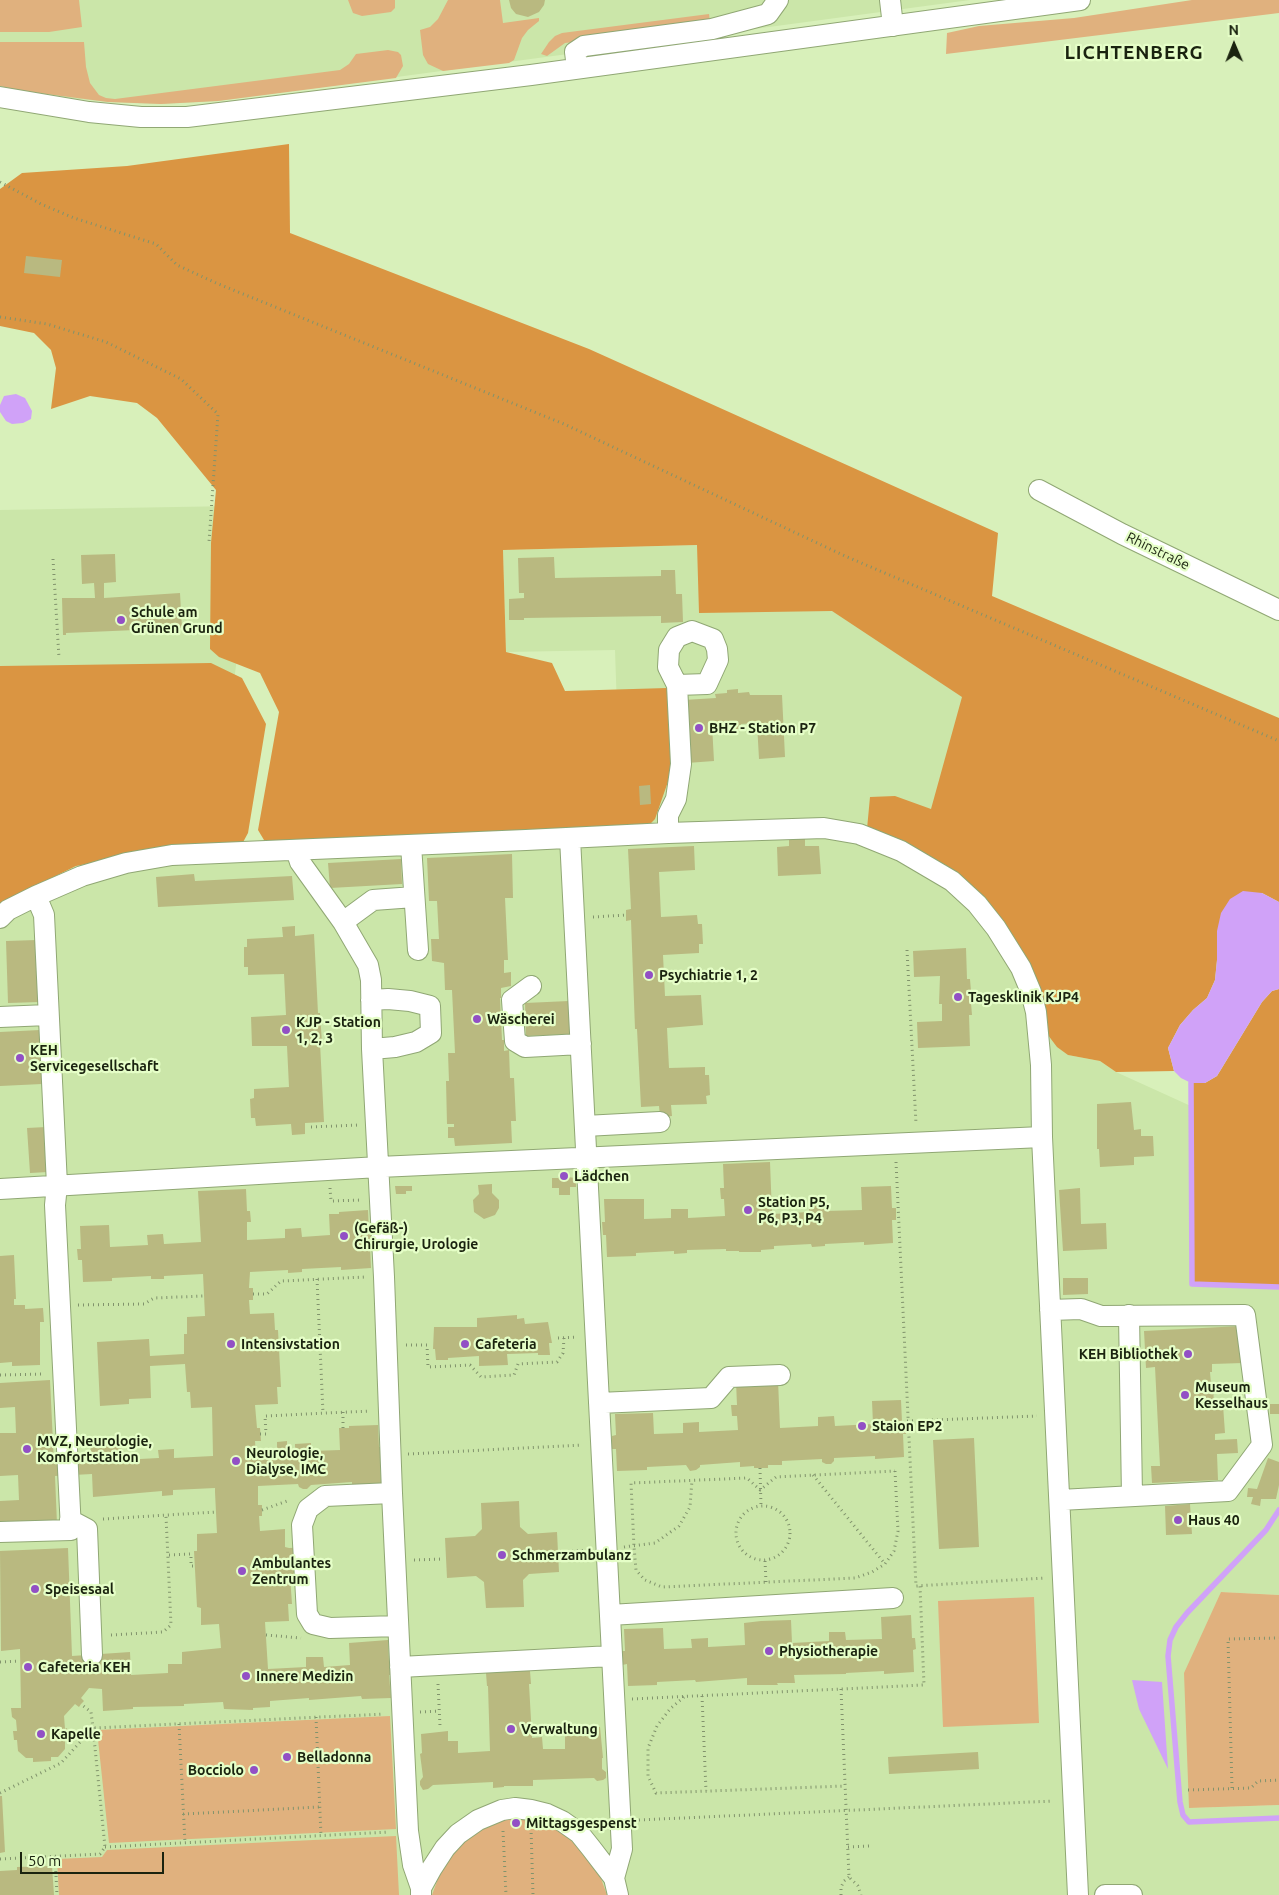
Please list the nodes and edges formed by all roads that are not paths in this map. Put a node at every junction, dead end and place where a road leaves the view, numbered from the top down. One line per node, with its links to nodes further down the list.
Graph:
1 (778, 0): 5 (lane)
2 (1080, 0): 4 (lane)
3 (889, 1): 4 (lane)
4 (893, 26): 5 (lane)
5 (578, 68): 6 (lane)
6 (0, 97)
7 (1039, 490): 8 (lane, Rhinstraße)
8 (1279, 610)
9 (677, 685): 10 (lane)
10 (668, 832): 11 (lane); 26 (lane)
11 (570, 838): 12 (lane); 23 (lane)
12 (411, 845): 13 (lane); 15 (lane)
13 (296, 850): 14 (lane); 17 (lane)
14 (36, 896): 16 (lane); 21 (lane)
15 (414, 897): 17 (lane); 18 (lane)
16 (0, 918)
17 (343, 922): 20 (lane)
18 (418, 950)
19 (531, 986): 23 (lane)
20 (371, 1000): 24 (lane); 24 (lane)
21 (48, 1015): 22 (lane); 30 (lane)
22 (0, 1017)
23 (581, 1044): 25 (lane)
24 (372, 1049): 29 (lane)
25 (586, 1126): 27 (lane); 28 (lane)
26 (1042, 1137): 27 (lane); 32 (lane)
27 (646, 1155): 28 (lane)
28 (587, 1158): 29 (lane); 35 (lane)
29 (379, 1166): 30 (lane); 37 (lane)
30 (57, 1185): 31 (lane); 40 (lane)
31 (0, 1189)
32 (1050, 1310): 33 (lane); 39 (lane)
33 (1128, 1315): 36 (lane); 38 (lane)
34 (780, 1375): 35 (lane)
35 (599, 1403): 43 (lane)
36 (1270, 1445): 38 (lane)
37 (392, 1493): 44 (lane); 44 (lane)
38 (1132, 1496): 39 (lane)
39 (1060, 1500): 50 (lane)
40 (70, 1520): 41 (lane); 45 (lane)
41 (0, 1532)
42 (893, 1598): 43 (lane)
43 (610, 1615): 46 (lane)
44 (398, 1626): 47 (lane)
45 (92, 1645)
46 (612, 1656): 47 (lane); 48 (lane)
47 (400, 1667): 49 (lane)
48 (616, 1887): 49 (lane)
49 (421, 1892)
50 (1078, 1895)
51 (1105, 1895): 52 (lane)
52 (1132, 1895)

